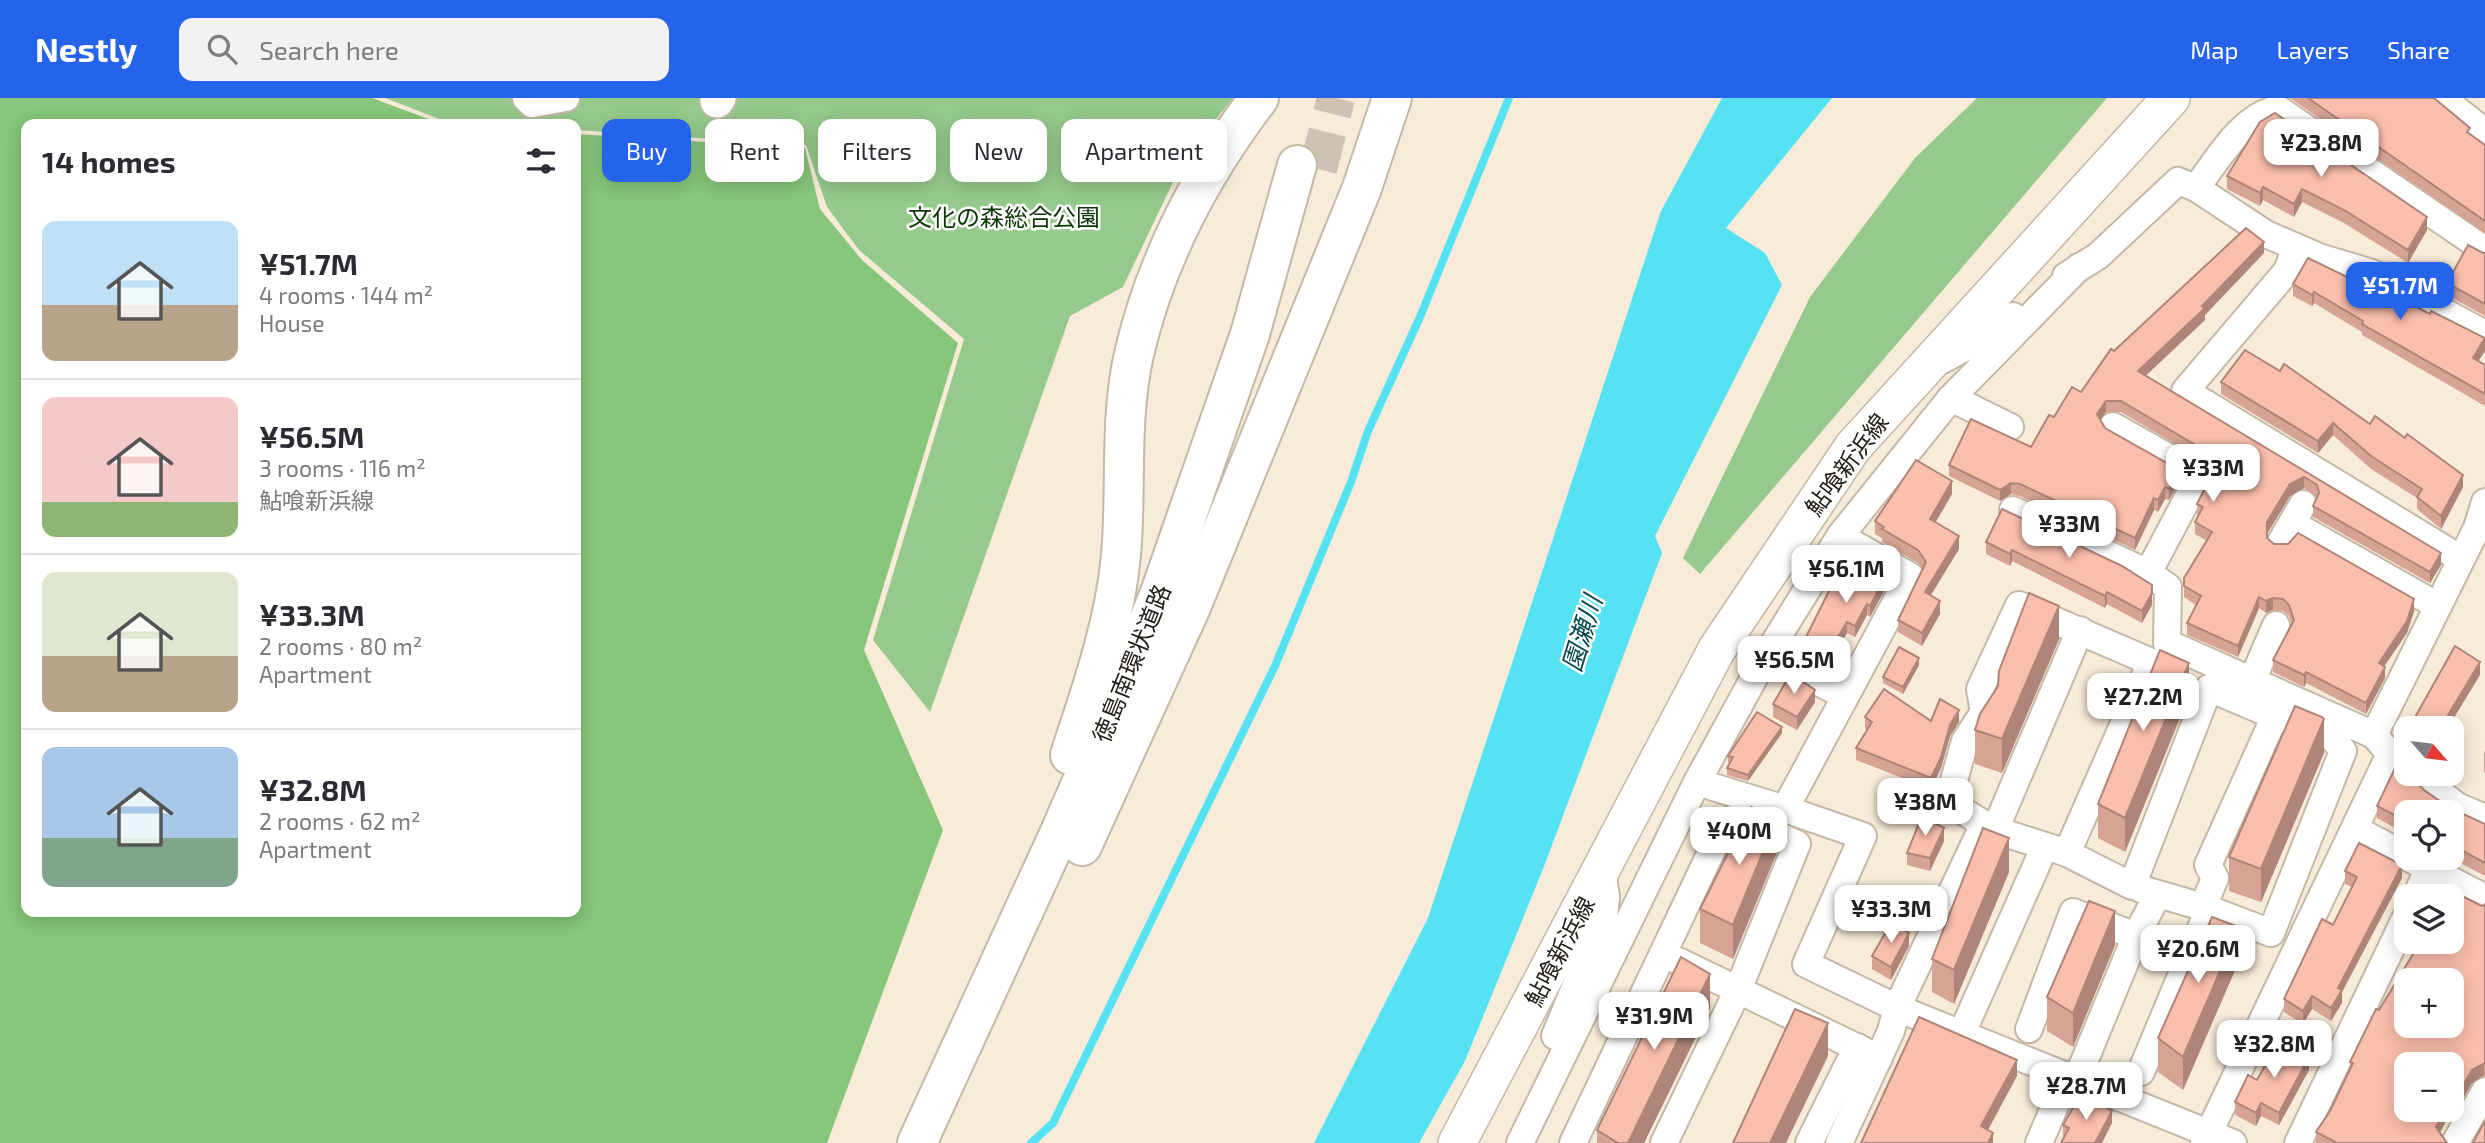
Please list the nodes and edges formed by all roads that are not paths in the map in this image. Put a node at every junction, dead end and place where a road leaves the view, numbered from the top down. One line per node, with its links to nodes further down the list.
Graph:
1 (526, 98): 2 (street)
2 (566, 98)
3 (1259, 98): 52 (highway)
4 (1392, 98): 39 (highway)
5 (2171, 98): 13 (main road, 鮎喰新浜線)
6 (2442, 98): 7 (street)
7 (2485, 132)
8 (2196, 188): 9 (street); 10 (street); 11 (street)
9 (2296, 247): 12 (street); 21 (street)
10 (2485, 250)
11 (2079, 267): 13 (street); 14 (street)
12 (2485, 334)
13 (1924, 369): 42 (main road, 鮎喰新浜線)
14 (1951, 398): 16 (street); 20 (street)
15 (2113, 426): 22 (street)
16 (2010, 427)
17 (2485, 502): 21 (street)
18 (2013, 510): 22 (street)
19 (2292, 523): 23 (street)
20 (1840, 536): 26 (street); 30 (street)
21 (2461, 559): 23 (street)
22 (2148, 573): 28 (street)
23 (2438, 607): 32 (street)
24 (2276, 625): 28 (street)
25 (2080, 630): 27 (street); 37 (street); 37 (street)
26 (1766, 656): 30 (street); 33 (street)
27 (2151, 662): 29 (street); 40 (street)
28 (2252, 681): 32 (street)
29 (2209, 688): 31 (street); 44 (street)
30 (1843, 695): 35 (street)
31 (2275, 716): 47 (street); 47 (street)
32 (2390, 751): 38 (street)
33 (1697, 782): 35 (street); 64 (street)
34 (2431, 786): 36 (street)
35 (1785, 809): 53 (street)
36 (2485, 818)
37 (1990, 827): 40 (street); 53 (street)
38 (2355, 829): 41 (street); 60 (street)
39 (1081, 849): 52 (highway, 徳島南環状道路); 62 (highway, 徳島南環状道路)
40 (2056, 849): 44 (street); 55 (street)
41 (2394, 850)
42 (1602, 870): 63 (main road, 鮎喰新浜線); 64 (street)
43 (2432, 870): 46 (street)
44 (2132, 886): 45 (street)
45 (2158, 894): 47 (street); 48 (street)
46 (2485, 898)
47 (2206, 908): 57 (street)
48 (2136, 936): 54 (street); 58 (street)
49 (2394, 942): 71 (street)
50 (1663, 954): 51 (street); 51 (street); 65 (street)
51 (1738, 990): 56 (street); 66 (street)
52 (987, 992): 61 (highway, 徳島南環状道路)
53 (1897, 1008): 55 (street); 56 (street)
54 (2029, 1028)
55 (1962, 1032): 58 (street)
56 (1868, 1053): 67 (street); 68 (street)
57 (2141, 1072)
58 (2073, 1077): 60 (street); 69 (street)
59 (2485, 1091): 72 (street)
60 (2206, 1138): 70 (street)
61 (917, 1143)
62 (940, 1143)
63 (1457, 1143)
64 (1519, 1143)
65 (1573, 1143)
66 (1664, 1143)
67 (1809, 1143)
68 (1839, 1143)
69 (2039, 1143)
70 (2233, 1143)
71 (2298, 1143)
72 (2455, 1143)

